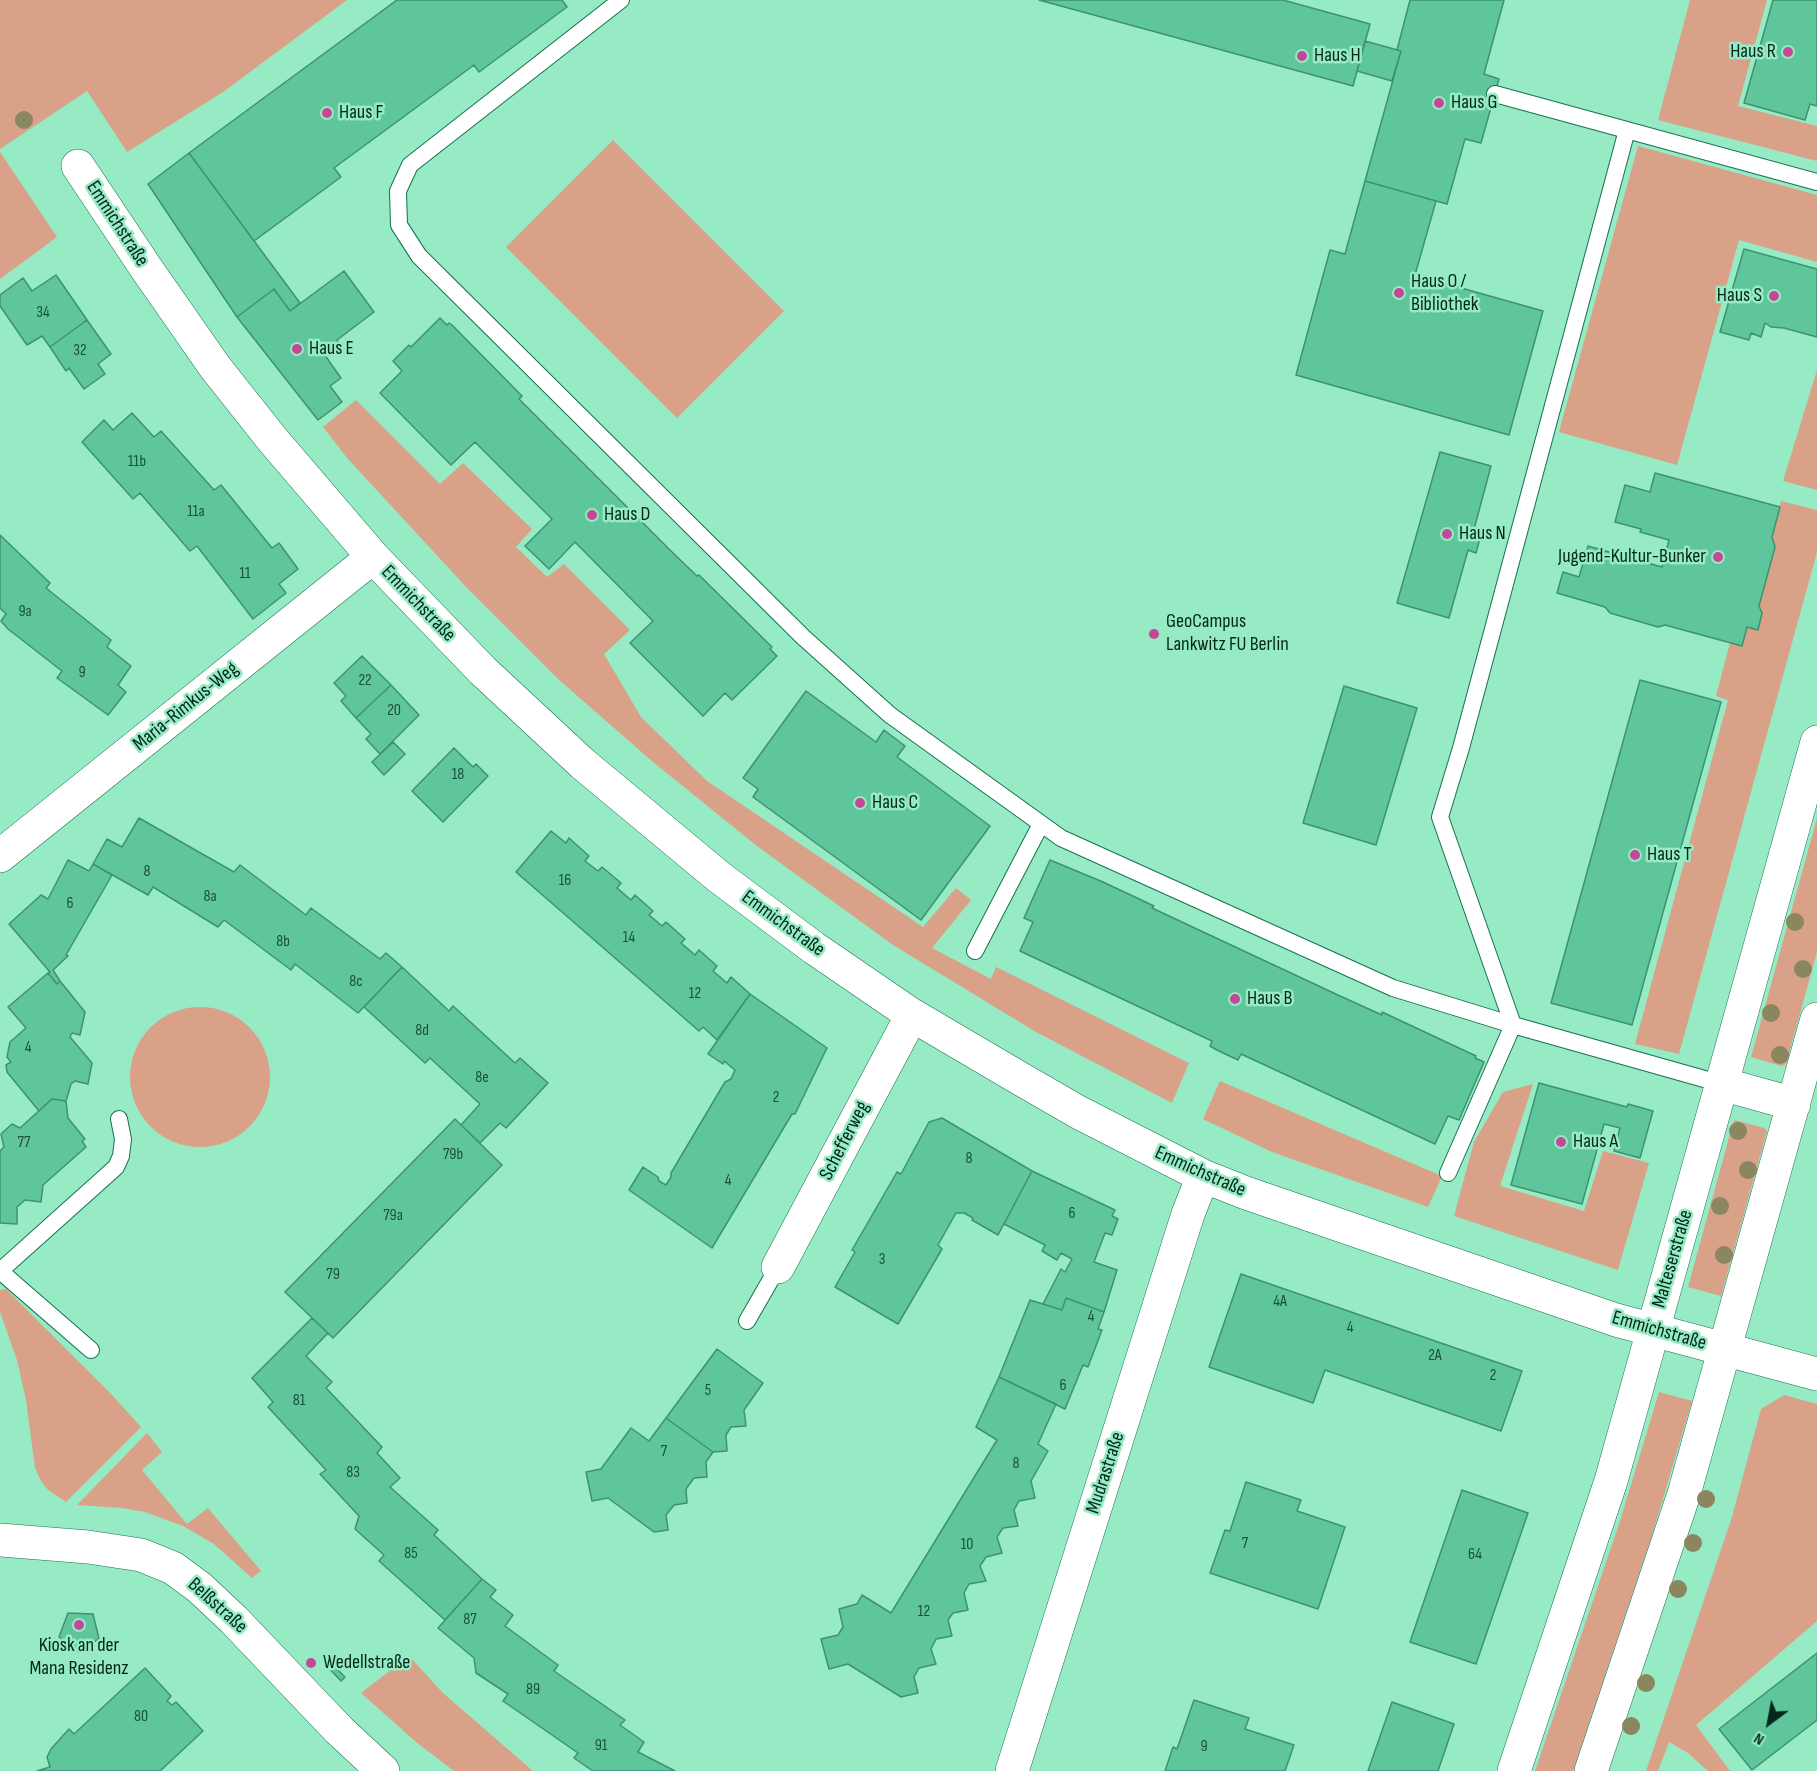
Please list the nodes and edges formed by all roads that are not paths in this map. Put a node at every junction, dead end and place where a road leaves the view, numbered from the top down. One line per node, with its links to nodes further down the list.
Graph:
1 (621, 0): 8 (lane)
2 (1495, 94): 3 (lane)
3 (1627, 130): 5 (lane); 13 (lane)
4 (78, 166): 6 (street, Emmichstraße)
5 (1817, 182)
6 (373, 557): 9 (street, Maria-Rimkus-Weg); 11 (street, Emmichstraße)
7 (1817, 742): 14 (street, Malteserstraße)
8 (1041, 824): 10 (lane); 13 (lane)
9 (0, 856)
10 (975, 951)
11 (912, 1015): 18 (street, Emmichstraße); 19 (street, Schefferweg)
12 (1817, 1019): 15 (street)
13 (1513, 1025): 14 (lane); 17 (lane)
14 (1722, 1084): 15 (street); 21 (street, Malteserstraße)
15 (1794, 1104): 22 (street)
16 (119, 1119): 23 (lane)
17 (1449, 1173)
18 (1203, 1176): 21 (street, Emmichstraße); 27 (street, Mudrastraße)
19 (778, 1267): 20 (lane)
20 (747, 1320)
21 (1653, 1329): 22 (street, Emmichstraße); 28 (street, Malteserstraße)
22 (1726, 1349): 24 (street, Emmichstraße); 29 (street)
23 (91, 1350)
24 (1817, 1374)
25 (0, 1540): 26 (street, Belßstraße)
26 (383, 1771)
27 (1011, 1771)
28 (1514, 1771)
29 (1591, 1771)

